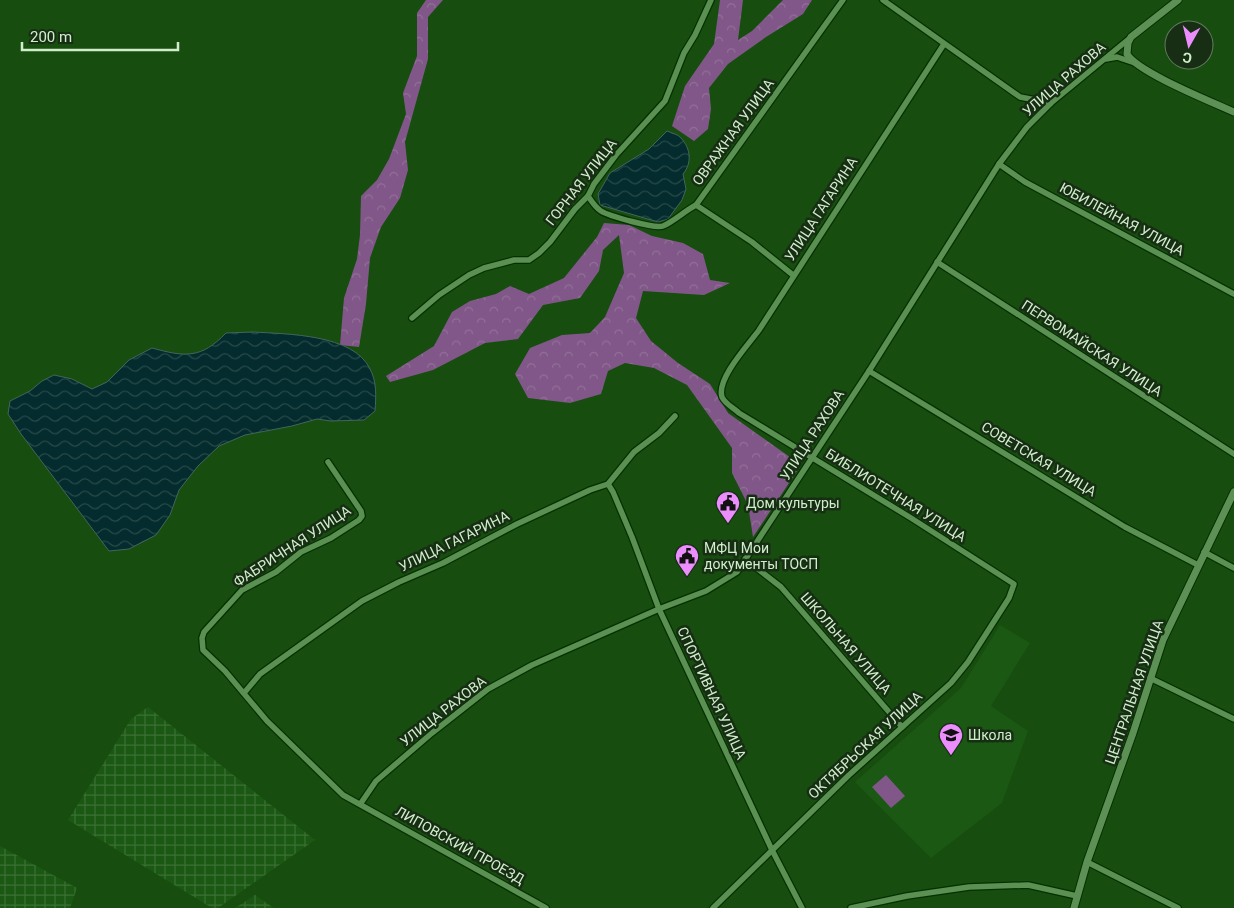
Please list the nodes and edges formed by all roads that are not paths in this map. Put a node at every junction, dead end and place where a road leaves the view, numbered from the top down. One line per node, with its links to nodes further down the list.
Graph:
1 (711, 0): 12 (street, ГОРНАЯ УЛИЦА)
2 (843, 0): 13 (street, ОВРАЖНАЯ УЛИЦА)
3 (882, 0): 6 (street)
4 (1175, 1): 5 (main road)
5 (1131, 37): 7 (street, УЛИЦА РАХОВА); 8 (main road)
6 (944, 44): 9 (street); 15 (street, УЛИЦА ГАГАРИНА)
7 (1104, 59): 8 (street); 9 (street, УЛИЦА РАХОВА)
8 (1135, 63): 10 (main road)
9 (1051, 103): 11 (street, УЛИЦА РАХОВА)
10 (1234, 112)
11 (1000, 164): 14 (street, УЛИЦА РАХОВА); 16 (street, ЮБИЛЕЙНАЯ УЛИЦА)
12 (588, 196): 13 (street); 17 (street, ГОРНАЯ УЛИЦА)
13 (696, 205): 15 (street, ОВРАЖНАЯ УЛИЦА)
14 (937, 262): 18 (street, УЛИЦА РАХОВА); 21 (street, ПЕРВОМАЙСКАЯ УЛИЦА)
15 (793, 275): 19 (street, УЛИЦА ГАГАРИНА)
16 (1234, 294)
17 (412, 318)
18 (869, 371): 22 (street, УЛИЦА РАХОВА); 28 (street, СОВЕТСКАЯ УЛИЦА)
19 (721, 389): 22 (street, БИБЛИОТЕЧНАЯ УЛИЦА)
20 (675, 416): 24 (street)
21 (1234, 454)
22 (812, 458): 27 (street, УЛИЦА РАХОВА); 30 (street, БИБЛИОТЕЧНАЯ УЛИЦА)
23 (328, 462): 32 (street, ФАБРИЧНАЯ УЛИЦА)
24 (608, 484): 31 (street, СПОРТИВНАЯ УЛИЦА); 34 (street, УЛИЦА ГАГАРИНА)
25 (1234, 492): 26 (main road, ЦЕНТРАЛЬНАЯ УЛИЦА)
26 (1204, 552): 28 (main road, ЦЕНТРАЛЬНАЯ УЛИЦА); 29 (street)
27 (745, 559): 31 (street, УЛИЦА РАХОВА); 36 (street, ШКОЛЬНАЯ УЛИЦА)
28 (1198, 565): 33 (main road, ЦЕНТРАЛЬНАЯ УЛИЦА)
29 (1234, 568)
30 (1014, 584): 36 (street, ОКТЯБРЬСКАЯ УЛИЦА)
31 (659, 609): 37 (street, УЛИЦА РАХОВА); 38 (street, СПОРТИВНАЯ УЛИЦА)
32 (203, 650): 34 (street, ЛИПОВСКИЙ ПРОЕЗД)
33 (1150, 678): 35 (street); 39 (main road, ЦЕНТРАЛЬНАЯ УЛИЦА)
34 (244, 693): 37 (street, ЛИПОВСКИЙ ПРОЕЗД)
35 (1234, 719)
36 (902, 728): 38 (street, ОКТЯБРЬСКАЯ УЛИЦА)
37 (361, 804): 41 (street, ЛИПОВСКИЙ ПРОЕЗД)
38 (772, 850): 42 (street, ОКТЯБРЬСКАЯ УЛИЦА); 43 (street, СПОРТИВНАЯ УЛИЦА)
39 (1088, 862): 40 (main road, ЦЕНТРАЛЬНАЯ УЛИЦА); 46 (street)
40 (1077, 896): 44 (street); 45 (main road, ЦЕНТРАЛЬНАЯ УЛИЦА)
41 (546, 908)
42 (713, 908)
43 (802, 908)
44 (851, 908)
45 (1074, 908)
46 (1178, 908)

